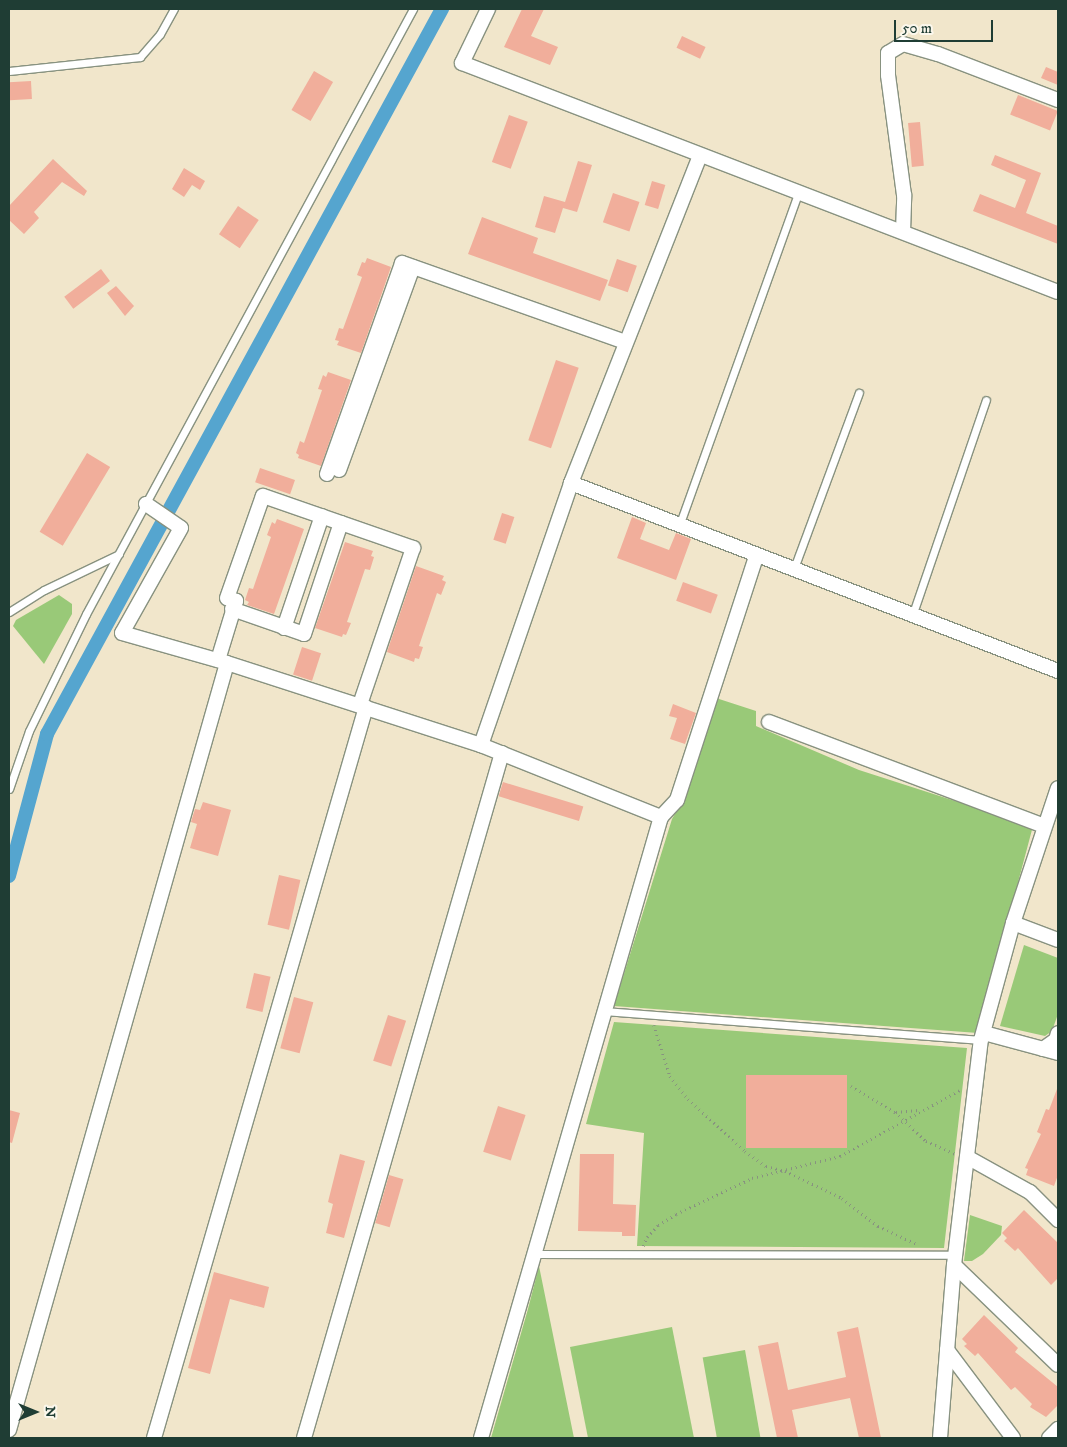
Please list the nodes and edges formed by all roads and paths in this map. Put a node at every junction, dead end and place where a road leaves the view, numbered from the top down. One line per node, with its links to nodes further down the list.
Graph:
1 (174, 9): 4 (lane)
2 (413, 9): 15 (lane)
3 (488, 9): 6 (street)
4 (9, 71)
5 (1058, 100): 8 (street)
6 (700, 155): 7 (street); 10 (street)
7 (798, 193): 8 (street); 18 (lane)
8 (902, 232): 9 (street)
9 (1058, 292)
10 (625, 342): 13 (street); 14 (street)
11 (859, 394): 21 (lane)
12 (986, 400): 24 (lane)
13 (333, 472)
14 (571, 483): 18 (street); 30 (street)
15 (146, 504): 19 (lane); 26 (street)
16 (322, 516): 17 (street); 22 (street); 25 (street)
17 (341, 523): 25 (street); 28 (street)
18 (679, 526): 20 (street)
19 (119, 554): 23 (lane); 33 (lane)
20 (756, 557): 21 (street); 34 (street)
21 (793, 571): 24 (street)
22 (232, 610): 25 (street); 26 (street)
23 (9, 612)
24 (912, 616): 27 (street)
25 (284, 628)
26 (222, 662): 28 (street); 59 (street)
27 (1058, 671)
28 (363, 706): 30 (street); 60 (street)
29 (769, 722): 35 (street)
30 (481, 745): 31 (street)
31 (502, 754): 34 (street); 61 (street)
32 (1058, 788): 35 (street)
33 (9, 789)
34 (661, 817): 38 (street)
35 (1044, 826): 36 (street)
36 (1013, 923): 37 (street); 41 (street)
37 (1058, 940)
38 (604, 1011): 39 (lane); 52 (street)
39 (647, 1015): 41 (lane); 50 (path)
40 (1058, 1033): 42 (street)
41 (982, 1036): 42 (street); 44 (street)
42 (1043, 1049): 43 (street)
43 (1058, 1053)
44 (976, 1080): 46 (path); 49 (street)
45 (851, 1086): 47 (path)
46 (920, 1110): 47 (path); 48 (path)
47 (895, 1112): 48 (path)
48 (902, 1121): 49 (path); 50 (path)
49 (967, 1158): 51 (street); 55 (street)
50 (785, 1171): 53 (path); 54 (path)
51 (1058, 1220)
52 (534, 1254): 53 (lane); 62 (street)
53 (641, 1254): 54 (lane)
54 (930, 1255): 55 (lane)
55 (954, 1260): 56 (street); 57 (street)
56 (947, 1350): 63 (street); 64 (street)
57 (1058, 1365)
58 (1058, 1429): 65 (street)
59 (9, 1430)
60 (154, 1438)
61 (304, 1438)
62 (481, 1438)
63 (940, 1438)
64 (1013, 1438)
65 (1049, 1438)

